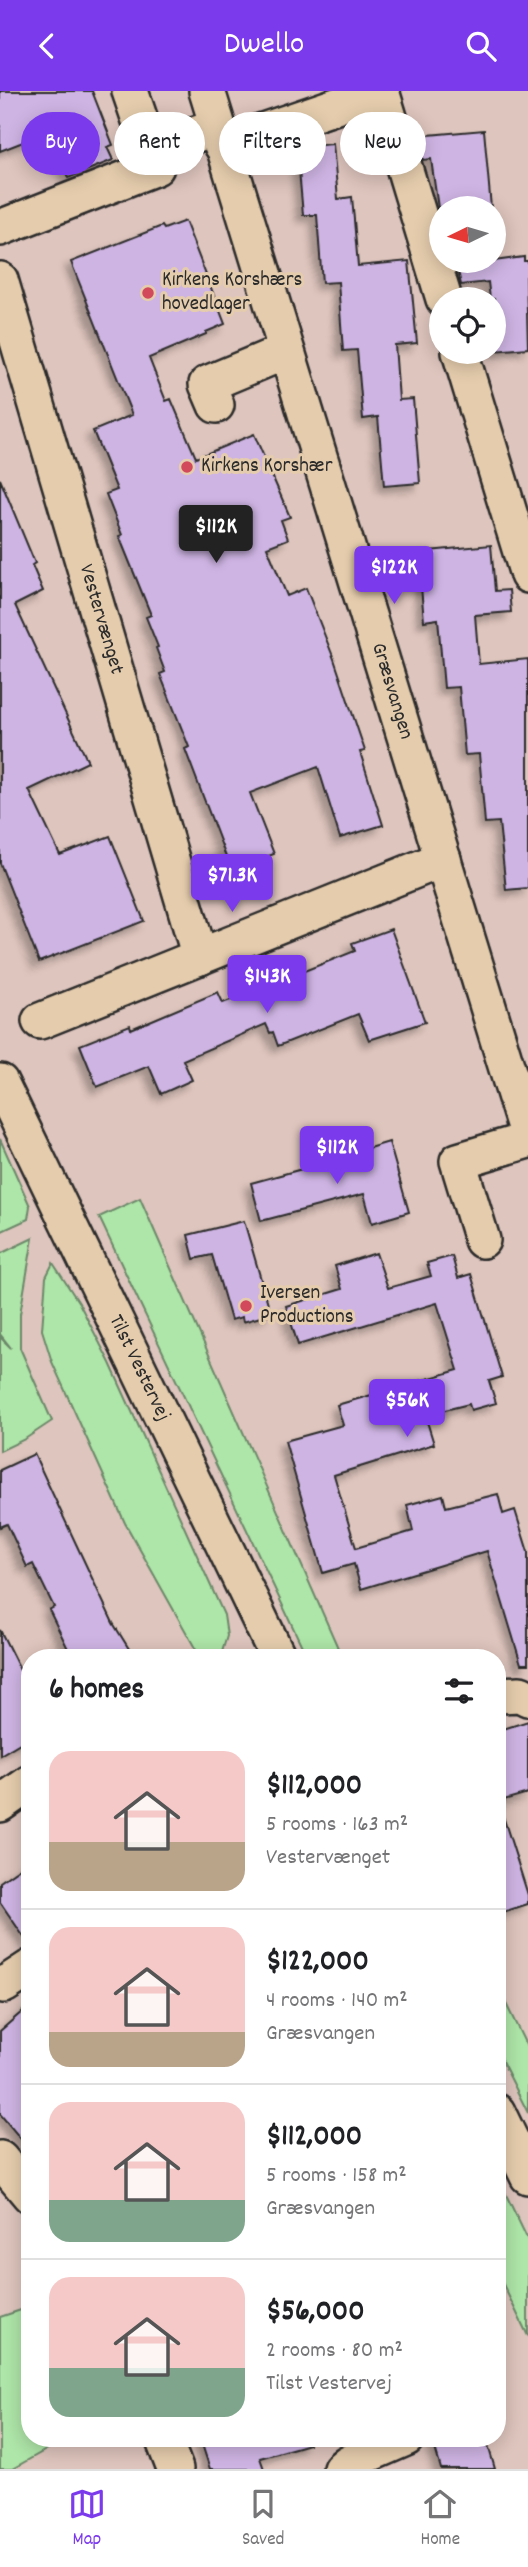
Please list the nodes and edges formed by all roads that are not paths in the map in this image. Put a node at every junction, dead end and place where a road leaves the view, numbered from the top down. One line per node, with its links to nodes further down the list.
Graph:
1 (130, 91): 4 (street)
2 (207, 91): 6 (street, Græsvangen)
3 (380, 91): 5 (street); 12 (street)
4 (137, 112)
5 (305, 112)
6 (219, 136): 7 (street)
7 (205, 139)
8 (136, 175): 10 (street)
9 (231, 175): 13 (street, Græsvangen)
10 (0, 228)
11 (0, 280): 18 (street, Vestervænget)
12 (440, 287)
13 (286, 351): 15 (street); 17 (street, Græsvangen)
14 (464, 364): 16 (street)
15 (216, 405)
16 (528, 575)
17 (443, 859): 18 (street); 20 (street, Græsvangen)
18 (200, 957): 19 (street)
19 (40, 1021)
20 (513, 1034): 22 (street, Græsvangen)
21 (0, 1082): 24 (street, Tilst Vestervej)
22 (528, 1138): 23 (street, Græsvangen)
23 (482, 1240)
24 (274, 1649)
25 (21, 1789): 26 (street)
26 (0, 1804)
27 (506, 2131): 29 (street)
28 (0, 2159): 30 (street)
29 (528, 2176)
30 (21, 2184)
31 (166, 2447): 33 (street)
32 (385, 2447): 34 (street)
33 (175, 2469)
34 (341, 2469)

